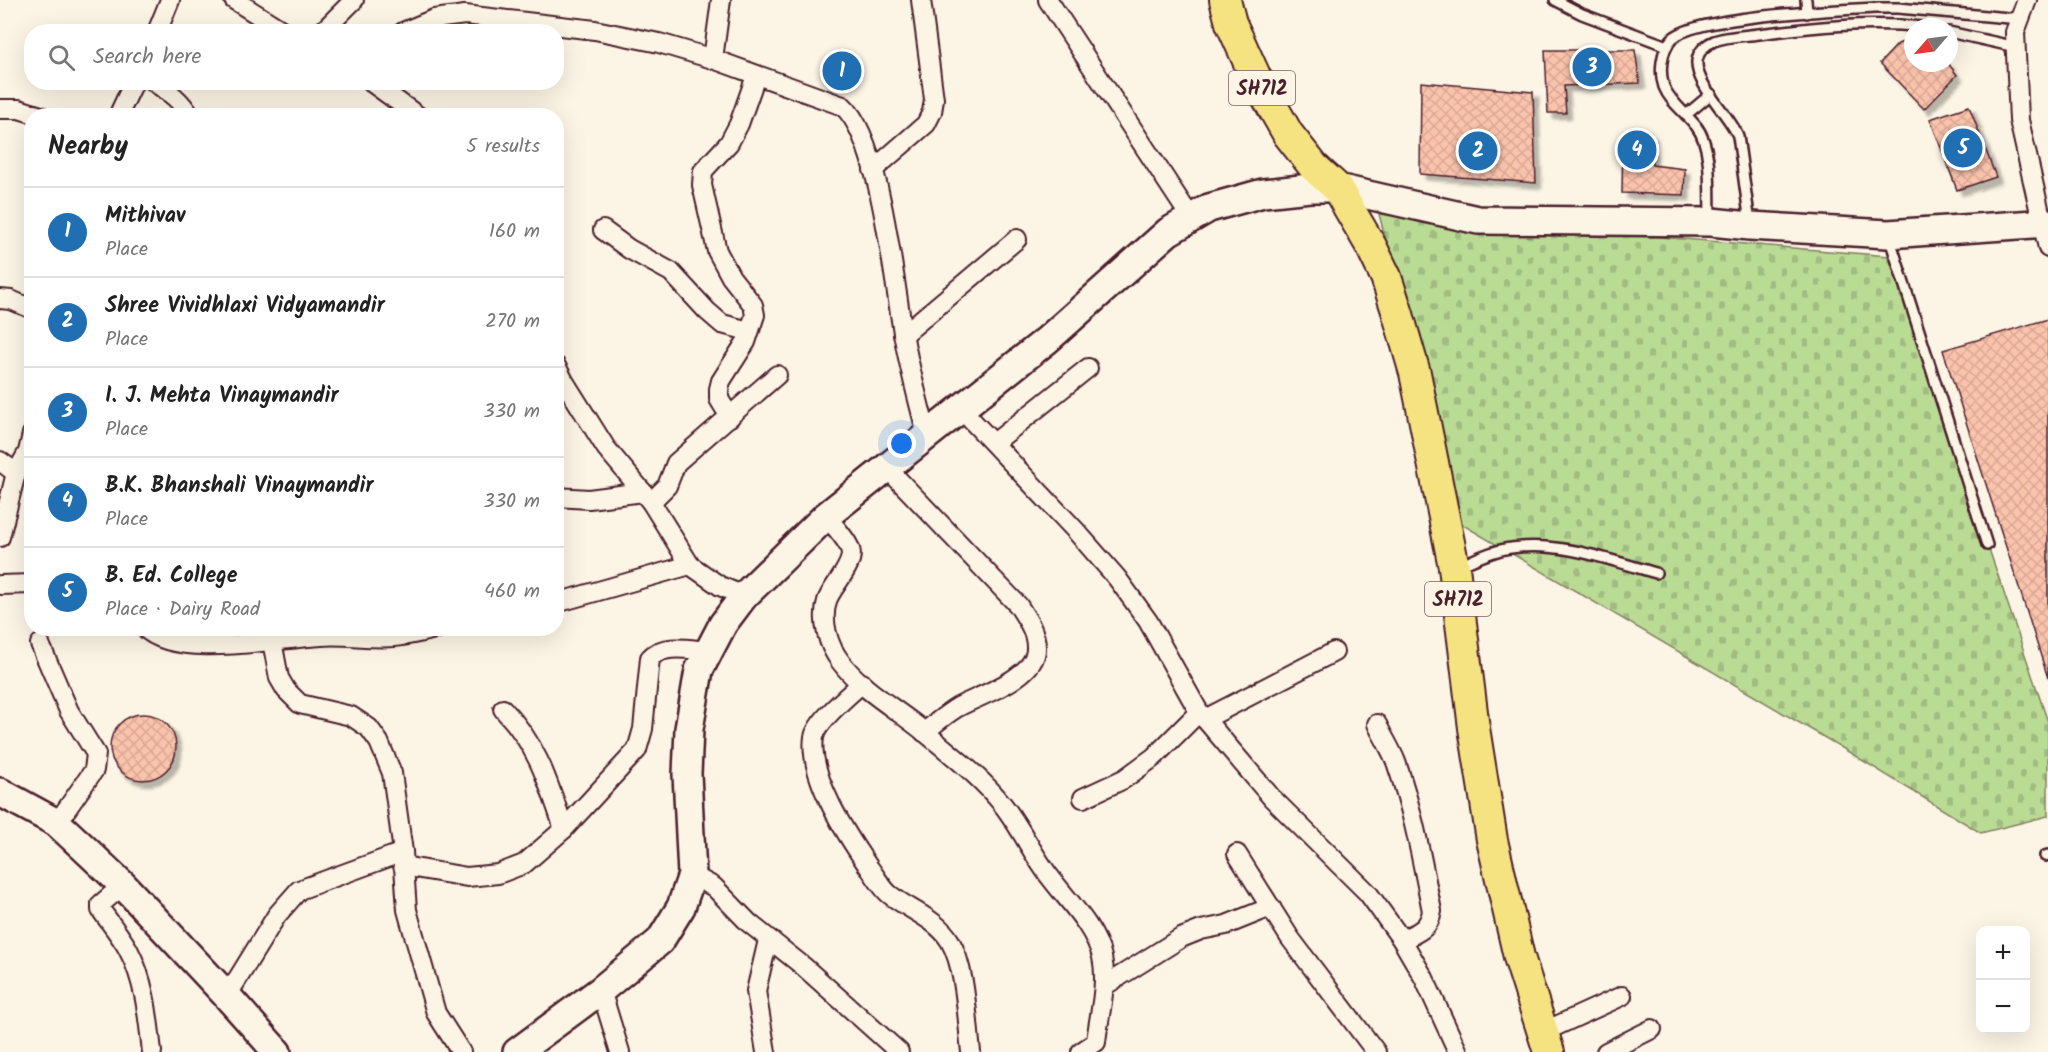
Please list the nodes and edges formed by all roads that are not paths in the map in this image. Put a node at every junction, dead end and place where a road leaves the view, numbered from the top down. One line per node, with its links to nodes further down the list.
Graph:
1 (170, 0): 14 (street)
2 (234, 0): 15 (street)
3 (354, 0): 16 (street)
4 (721, 0): 26 (street)
5 (921, 0): 39 (street)
6 (1048, 0): 41 (street)
7 (1226, 0): 38 (main road, SH712)
8 (1245, 0): 38 (main road, SH712)
9 (1555, 0): 24 (lane)
10 (1806, 0): 12 (lane)
11 (2027, 0): 13 (street)
12 (1807, 13): 13 (lane); 21 (lane)
13 (2020, 19): 25 (street)
14 (160, 24)
15 (272, 24)
16 (330, 24)
17 (422, 24): 18 (street)
18 (552, 24)
19 (564, 26): 26 (street)
20 (1904, 27): 23 (lane)
21 (1694, 28): 23 (lane); 24 (lane)
22 (1958, 34): 25 (lane)
23 (1706, 45): 31 (lane)
24 (1667, 46): 37 (lane)
25 (2016, 47): 45 (street)
26 (713, 59): 27 (street)
27 (756, 76): 39 (street); 50 (street)
28 (130, 90): 32 (street)
29 (166, 90): 33 (street)
30 (378, 90): 34 (street)
31 (1711, 94): 37 (lane); 43 (lane)
32 (122, 108)
33 (186, 108)
34 (391, 108)
35 (0, 109): 36 (street)
36 (24, 111)
37 (1686, 115): 42 (lane)
38 (1314, 167): 40 (main road, SH712)
39 (873, 170): 51 (street)
40 (1337, 188): 41 (street); 42 (street); 69 (main road, SH712)
41 (1191, 218): 55 (street)
42 (1710, 222): 43 (street)
43 (1750, 226): 46 (street)
44 (603, 230): 50 (street)
45 (2046, 231): 46 (street)
46 (1888, 234): 67 (lane)
47 (1017, 239): 51 (street)
48 (0, 299): 49 (street)
49 (24, 306)
50 (749, 331): 56 (street)
51 (903, 335): 57 (street)
52 (1088, 368): 58 (street)
53 (777, 375): 56 (street)
54 (564, 381): 64 (street)
55 (960, 409): 57 (street); 58 (street)
56 (730, 417): 64 (street)
57 (927, 436): 61 (street)
58 (994, 443): 85 (street)
59 (24, 458): 62 (street)
60 (0, 461): 62 (street)
61 (887, 468): 65 (street); 87 (street)
62 (16, 473): 66 (street)
63 (564, 497): 64 (street)
64 (647, 497): 68 (street)
65 (826, 516): 73 (street); 83 (street)
66 (0, 537)
67 (1987, 545)
68 (690, 566): 73 (street); 74 (street)
69 (1454, 567): 70 (lane); 104 (main road, SH712)
70 (1656, 573)
71 (24, 584): 72 (street)
72 (0, 585)
73 (744, 596): 81 (street)
74 (564, 601)
75 (156, 636): 79 (street)
76 (299, 636): 79 (street)
77 (379, 636): 78 (street)
78 (399, 636)
79 (272, 641): 93 (street)
80 (40, 644): 90 (street)
81 (709, 651): 91 (street); 94 (street)
82 (1334, 652): 85 (street)
83 (862, 683): 87 (street); 113 (street)
84 (502, 709): 91 (street)
85 (1202, 715): 89 (street); 98 (street)
86 (1377, 724): 98 (street)
87 (924, 732): 99 (street)
88 (0, 792): 90 (street)
89 (1083, 798)
90 (57, 823): 95 (street)
91 (564, 829): 93 (street)
92 (1237, 854): 96 (street)
93 (403, 859): 101 (street); 108 (street)
94 (692, 875): 97 (street); 100 (street)
95 (123, 885): 101 (street); 106 (street)
96 (1271, 907): 99 (street); 114 (street)
97 (768, 940): 111 (street); 112 (street)
98 (1402, 940): 115 (street)
99 (1104, 986): 105 (street)
100 (601, 990): 109 (street); 110 (street)
101 (227, 996): 107 (street)
102 (1622, 996): 104 (street)
103 (1652, 1029): 116 (street)
104 (1546, 1042)
105 (1093, 1049)
106 (152, 1052)
107 (276, 1052)
108 (461, 1052)
109 (517, 1052)
110 (620, 1052)
111 (766, 1052)
112 (899, 1052)
113 (971, 1052)
114 (1376, 1052)
115 (1458, 1052)
116 (1606, 1052)

